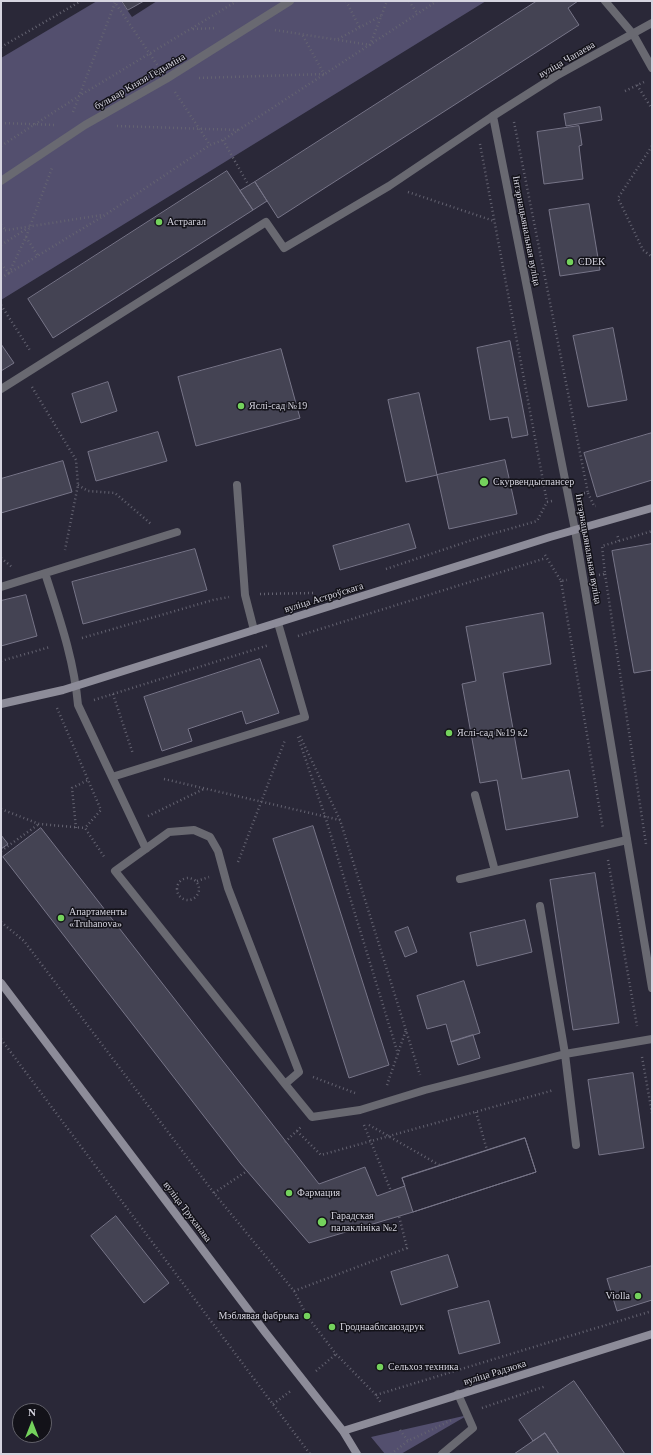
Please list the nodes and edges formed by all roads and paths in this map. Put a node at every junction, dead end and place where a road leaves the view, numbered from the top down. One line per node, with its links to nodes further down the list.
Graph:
1 (81, 1): 20 (path)
2 (237, 1): 15 (path)
3 (290, 1): 12 (street, бульвар Князя Гедыміна)
4 (346, 1): 14 (path)
5 (387, 1): 10 (path)
6 (408, 1): 9 (path)
7 (438, 1): 9 (path)
8 (605, 1): 17 (street)
9 (417, 13): 19 (path)
10 (381, 16): 14 (path); 19 (path)
11 (652, 23): 17 (street, вуліца Чапаева)
12 (250, 26): 16 (path); 32 (street, бульвар Князя Гедыміна)
13 (222, 28): 15 (path)
14 (360, 28): 18 (path)
15 (193, 29): 31 (path)
16 (302, 34): 18 (path); 22 (path)
17 (633, 34): 21 (street); 27 (street, вуліца Чапаева)
18 (337, 39): 19 (path)
19 (370, 45): 22 (path)
20 (1, 47)
21 (652, 68)
22 (324, 74): 23 (path); 35 (path)
23 (198, 78)
24 (647, 80): 25 (path)
25 (637, 85): 26 (path); 28 (path)
26 (625, 91)
27 (510, 106): 29 (street, вуліца Чапаева); 61 (path)
28 (652, 109)
29 (493, 116): 34 (street, вуліца Чапаева); 65 (street, Інтэрнацыянальная вуліца)
30 (1, 123): 31 (path)
31 (37, 124): 32 (path); 37 (path)
32 (85, 125): 39 (street, бульвар Князя Гедыміна)
33 (116, 126): 35 (path)
34 (477, 128): 41 (street, вуліца Чапаева); 43 (path)
35 (238, 130): 36 (path)
36 (223, 140): 40 (path); 42 (path)
37 (1, 146)
38 (652, 146): 51 (path)
39 (1, 181)
40 (249, 186)
41 (389, 186): 43 (path); 56 (street, вуліца Чапаева)
42 (105, 215): 45 (path); 50 (path)
43 (494, 221): 62 (path)
44 (1, 225): 46 (path)
45 (30, 226): 46 (path); 49 (path)
46 (6, 230): 47 (path)
47 (1, 231)
48 (26, 237): 50 (path)
49 (1, 245)
50 (38, 256): 53 (path)
51 (652, 257)
52 (1, 264): 53 (path)
53 (9, 273): 54 (path)
54 (1, 278)
55 (1, 305): 56 (path)
56 (40, 365): 57 (street)
57 (25, 374): 58 (street); 59 (path)
58 (1, 389)
59 (78, 485): 68 (path); 70 (path)
60 (237, 485): 76 (street)
61 (588, 492)
62 (547, 502)
63 (652, 508): 65 (street, вуліца Астроўскага)
64 (537, 521): 71 (path)
65 (575, 530): 77 (street, вуліца Астроўскага); 100 (street, Інтэрнацыянальная вуліца)
66 (652, 531): 69 (path)
67 (177, 532): 68 (street)
68 (165, 536): 70 (street)
69 (619, 540)
70 (61, 568): 72 (street)
71 (384, 570)
72 (45, 573): 74 (street); 79 (street)
73 (605, 574): 102 (path)
74 (1, 587)
75 (318, 593): 76 (path)
76 (245, 595): 78 (street); 79 (path)
77 (278, 623): 78 (street, вуліца Астроўскага); 85 (street)
78 (254, 630): 81 (street, вуліца Астроўскага)
79 (68, 642): 80 (path); 81 (street)
80 (1, 661)
81 (76, 686): 83 (street, вуліца Астроўскага); 87 (street)
82 (113, 694): 86 (path)
83 (1, 704)
84 (57, 708): 89 (path)
85 (292, 721): 86 (street); 92 (path); 94 (path); 95 (path)
86 (138, 769): 87 (street)
87 (112, 777): 96 (street)
88 (160, 778): 90 (path)
89 (88, 780): 98 (path); 99 (path)
90 (205, 789): 92 (path); 96 (path)
91 (475, 795): 105 (street)
92 (262, 801): 94 (path); 107 (path)
93 (1, 809): 97 (path)
94 (325, 816): 95 (path); 116 (path)
95 (340, 820): 113 (path)
96 (134, 823): 101 (street)
97 (39, 824): 98 (path); 103 (path)
98 (76, 828): 99 (path)
99 (85, 828): 104 (path)
100 (627, 840): 105 (street); 112 (street, Інтэрнацыянальная вуліца)
101 (146, 849): 104 (street); 107 (street)
102 (647, 850)
103 (1, 851)
104 (115, 871): 119 (street)
105 (494, 871): 106 (street)
106 (460, 879)
107 (228, 888): 118 (street)
108 (195, 898): 108 (path)
109 (540, 906): 117 (street)
110 (1, 922): 134 (path)
111 (1, 983): 144 (street, вуліца Труханава)
112 (652, 988)
113 (406, 1030): 116 (path); 121 (path)
114 (1, 1039): 146 (path)
115 (652, 1039): 117 (street)
116 (398, 1054): 122 (path)
117 (565, 1054): 120 (street); 121 (street)
118 (299, 1072): 119 (street); 122 (path)
119 (285, 1084): 124 (street)
120 (569, 1086): 123 (path); 129 (street)
121 (425, 1090): 122 (street)
122 (381, 1104): 124 (street)
123 (476, 1112): 126 (path); 130 (path)
124 (312, 1117): 125 (path)
125 (297, 1131): 127 (path); 128 (path)
126 (390, 1136): 128 (path); 128 (path); 131 (path)
127 (285, 1142)
128 (370, 1142): 133 (path)
129 (576, 1146)
130 (487, 1150)
131 (441, 1166)
132 (247, 1171): 134 (path)
133 (391, 1192)
134 (214, 1193): 136 (path)
135 (399, 1216): 136 (path)
136 (294, 1291): 141 (path)
137 (652, 1311): 141 (path)
138 (652, 1334): 140 (street, вуліца Радзюка)
139 (548, 1386): 142 (path)
140 (458, 1394): 142 (street); 143 (street, вуліца Радзюка)
141 (376, 1395): 143 (path)
142 (467, 1413): 145 (path); 149 (street)
143 (389, 1417): 144 (street, вуліца Радзюка); 145 (path)
144 (343, 1430): 147 (street, вуліца Труханава)
145 (408, 1441): 148 (path)
146 (310, 1454)
147 (357, 1454)
148 (391, 1454)
149 (442, 1454)

